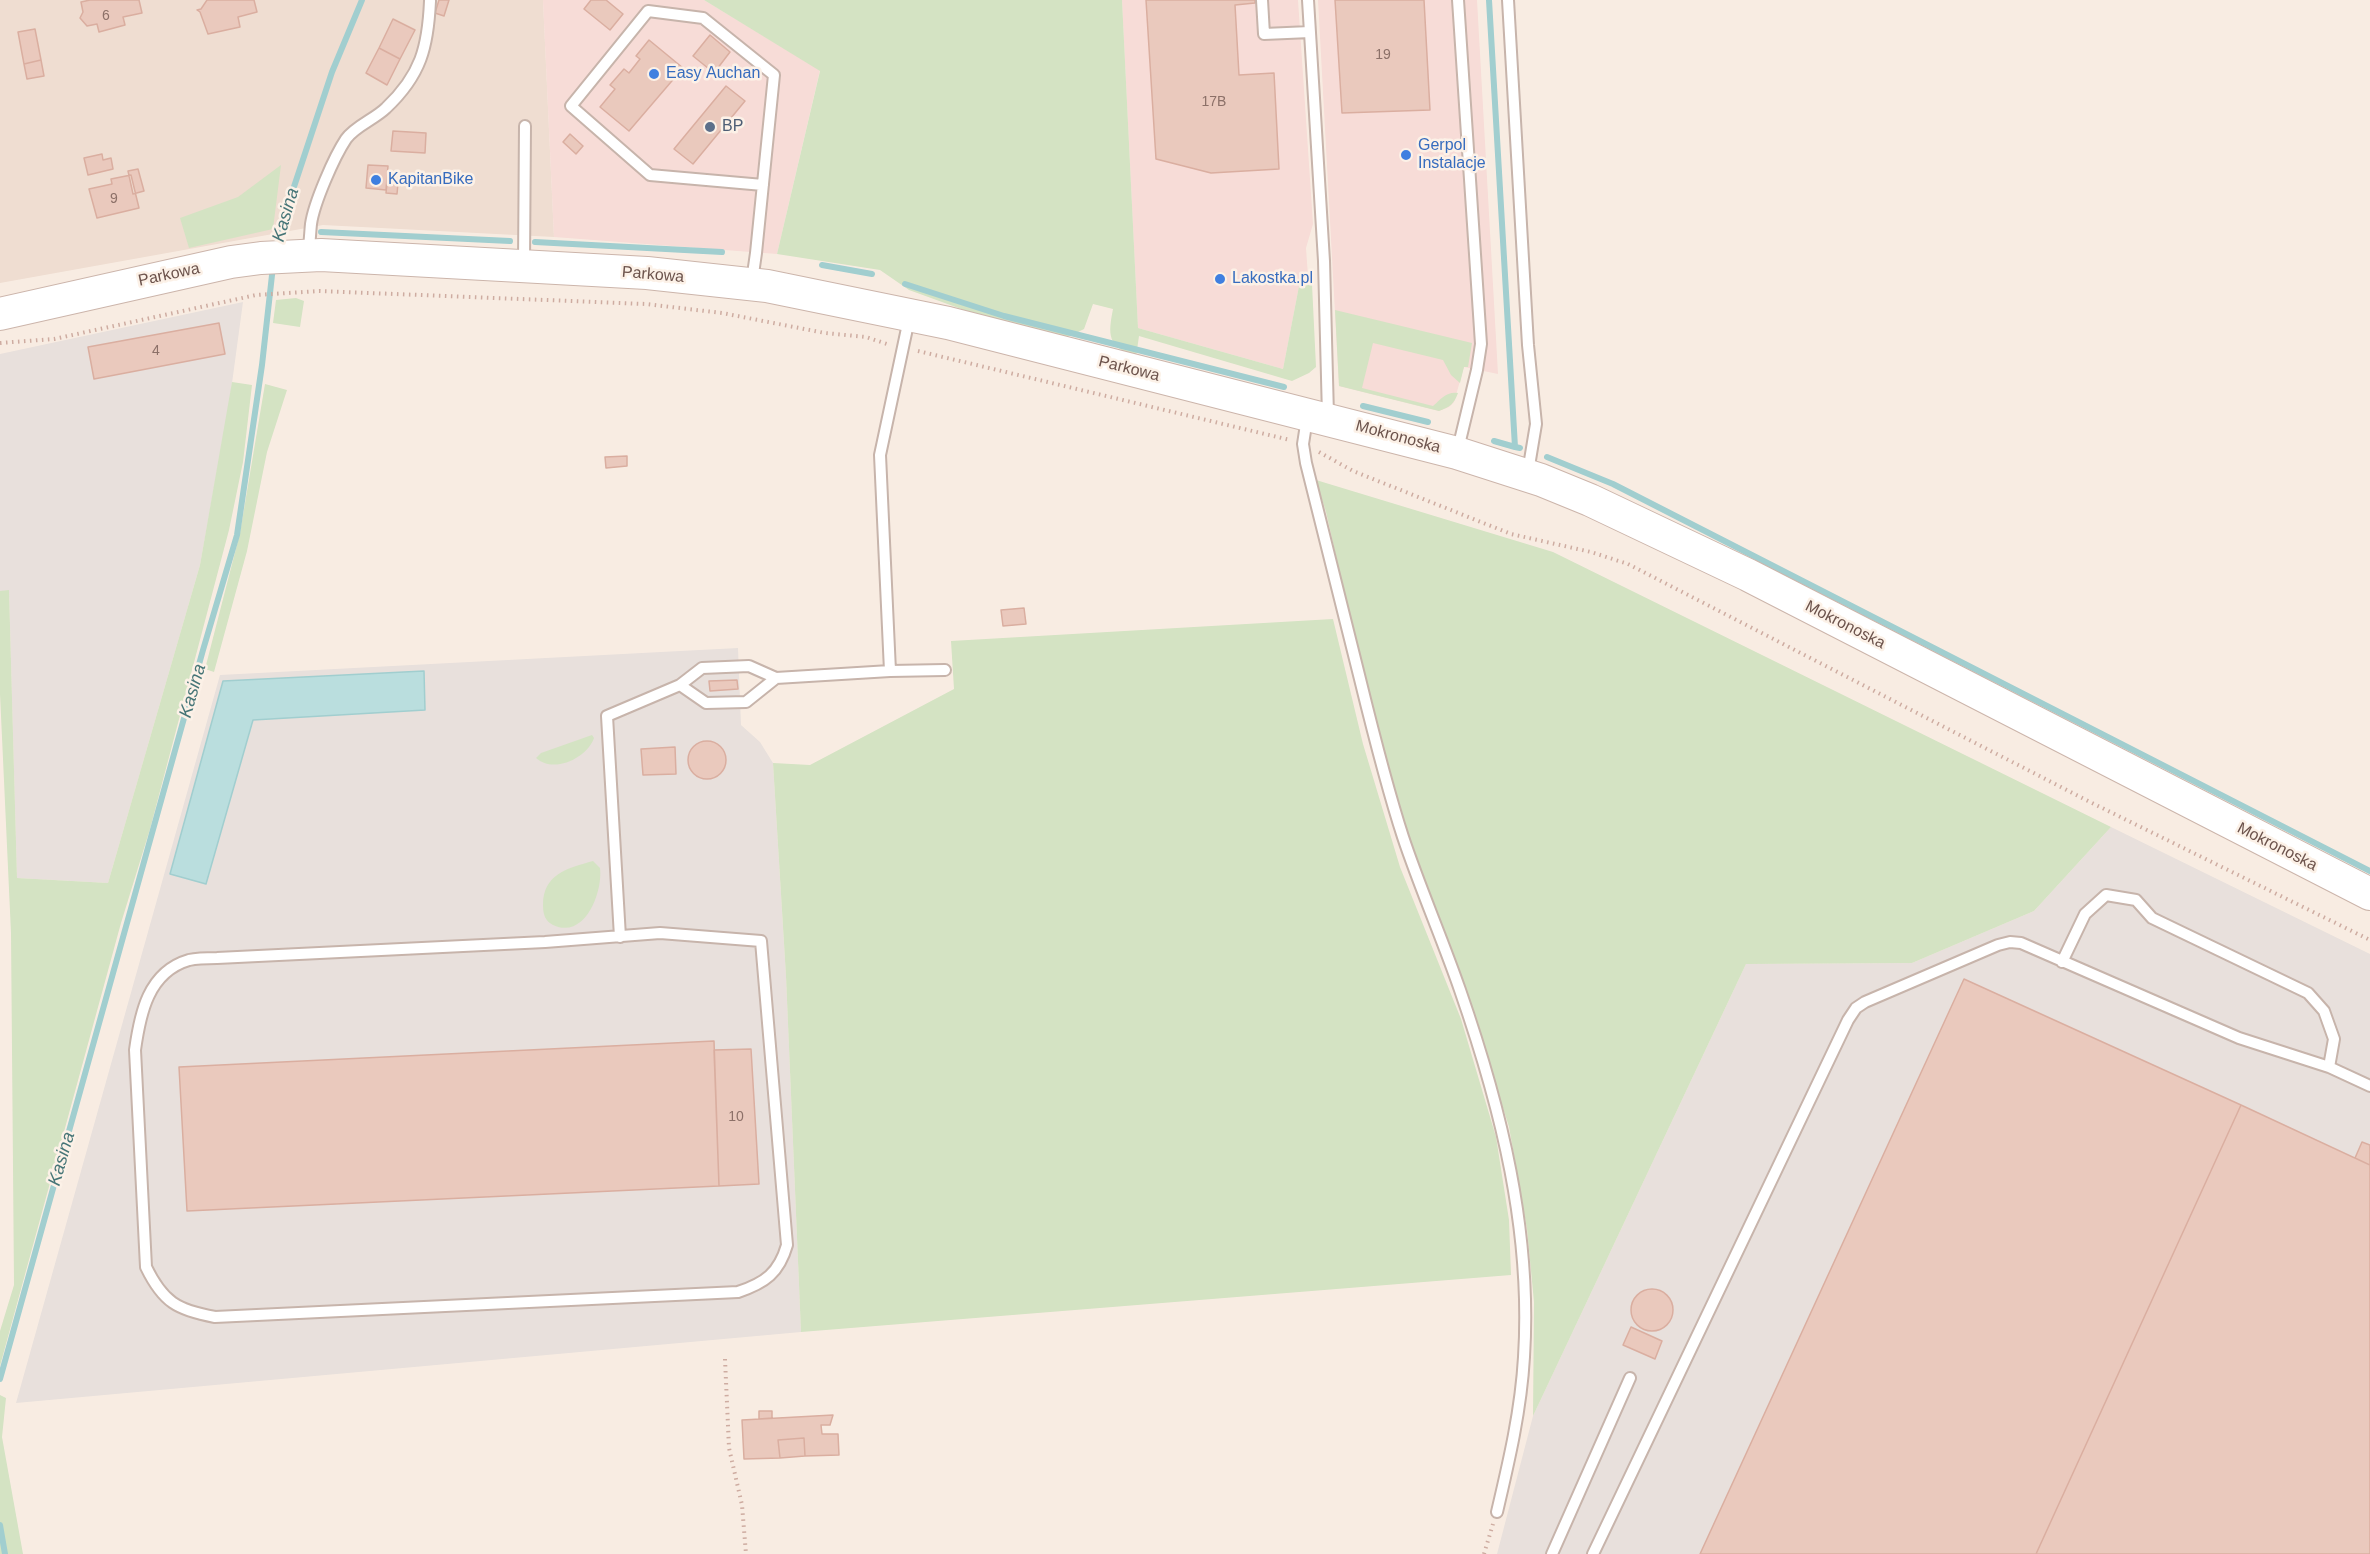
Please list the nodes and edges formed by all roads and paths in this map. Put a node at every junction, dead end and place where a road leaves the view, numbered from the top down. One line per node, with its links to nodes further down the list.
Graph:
1 (1262, 0): 6 (lane)
2 (1308, 0): 6 (lane)
3 (1458, 0): 18 (lane)
4 (1508, 0): 19 (lane)
5 (430, 1): 9 (lane)
6 (1310, 32): 17 (lane)
7 (525, 126): 10 (lane)
8 (762, 185): 8 (lane); 11 (lane)
9 (292, 256): 10 (main road, Parkowa); 12 (main road, Parkowa)
10 (524, 266): 11 (main road, Parkowa)
11 (751, 284): 13 (main road, Parkowa)
12 (0, 314)
13 (910, 315): 17 (main road, Parkowa); 21 (lane)
14 (0, 343): 15 (path)
15 (888, 344)
16 (921, 352): 17 (path)
17 (1309, 422): 18 (main road, Mokronoska); 26 (path); 32 (lane)
18 (1457, 453): 19 (main road, Mokronoska)
19 (1527, 476): 24 (main road, Mokronoska)
20 (945, 670): 21 (lane)
21 (891, 671): 22 (lane)
22 (776, 678): 23 (lane); 23 (lane)
23 (680, 685): 25 (lane)
24 (2370, 894)
25 (620, 937): 25 (lane)
26 (2370, 940)
27 (2062, 962): 28 (lane); 28 (lane); 36 (lane)
28 (2329, 1067): 29 (lane)
29 (2370, 1086)
30 (725, 1359): 33 (path)
31 (1630, 1378): 35 (lane)
32 (1497, 1512): 34 (path)
33 (746, 1554)
34 (1484, 1554)
35 (1552, 1554)
36 (1593, 1554)

